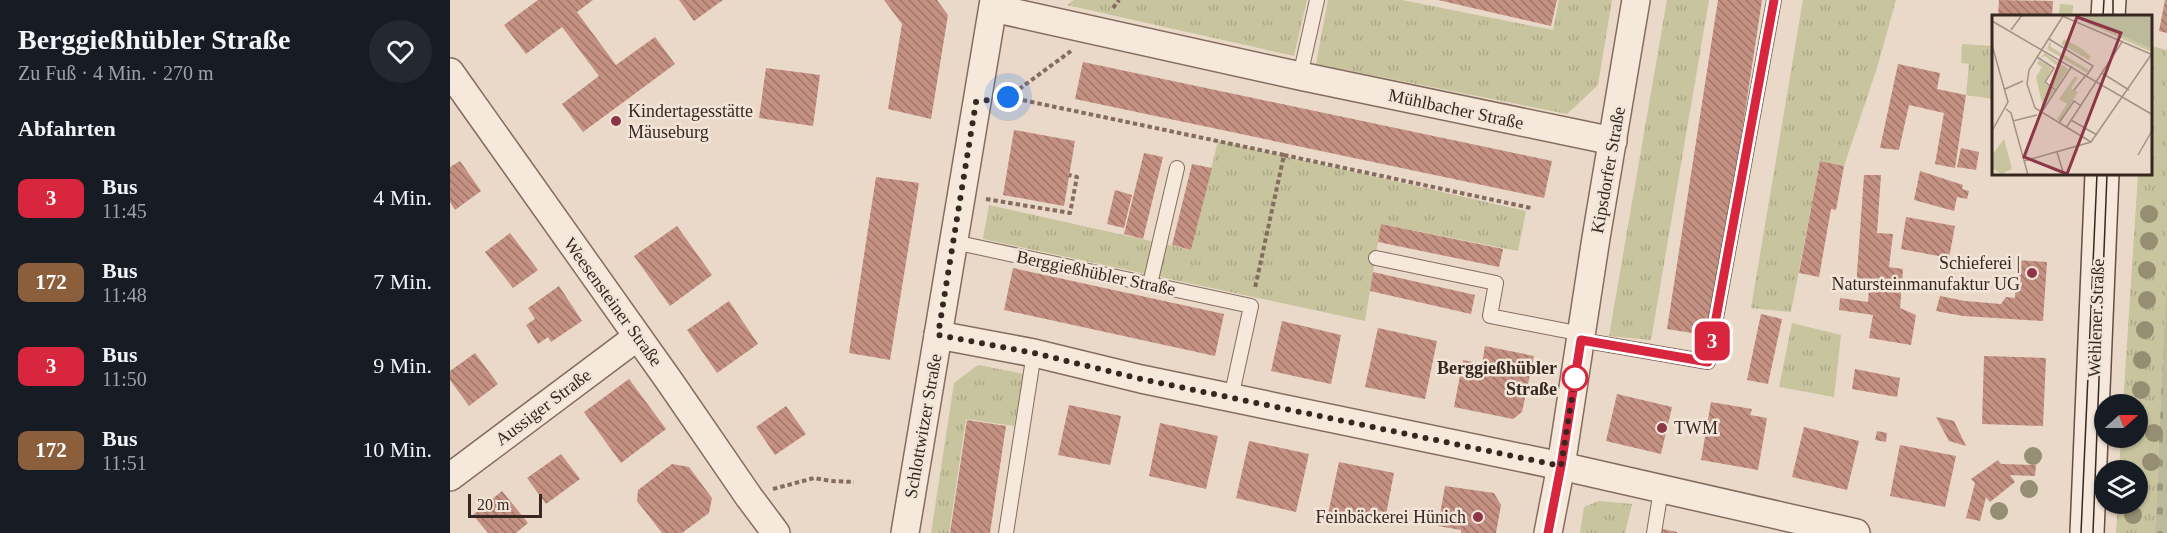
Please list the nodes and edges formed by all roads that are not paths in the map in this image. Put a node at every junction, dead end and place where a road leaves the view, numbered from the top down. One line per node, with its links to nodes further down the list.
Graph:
1 (1317, 0): 8 (lane)
2 (1636, 0): 9 (street, Kipsdorfer Straße)
3 (1774, 0): 17 (lane)
4 (2109, 0): 6 (main road)
5 (993, 4): 8 (street, Mühlbacher Straße); 12 (street, Schlottwitzer Straße)
6 (2108, 15)
7 (450, 72): 16 (street, Weesensteiner Straße)
8 (1300, 76): 9 (street, Mühlbacher Straße)
9 (1613, 141): 17 (street, Kipsdorfer Straße)
10 (1177, 168): 14 (lane)
11 (2102, 176): 29 (main road, Wehlener Straße)
12 (954, 242): 14 (lane, Berggießhübler Straße); 15 (street, Schlottwitzer Straße)
13 (1376, 258): 17 (lane)
14 (1150, 284): 19 (lane, Berggießhübler Straße)
15 (938, 335): 18 (street); 24 (street, Schlottwitzer Straße)
16 (637, 337): 21 (street, Aussiger Straße); 23 (street, Weesensteiner Straße)
17 (1581, 337): 20 (street, Kipsdorfer Straße)
18 (1034, 353): 19 (street); 25 (lane)
19 (1231, 398): 20 (street)
20 (1561, 466): 22 (street); 26 (street, Kipsdorfer Straße)
21 (450, 477)
22 (1661, 490): 27 (lane); 28 (street)
23 (776, 533)
24 (905, 533)
25 (1006, 533)
26 (1548, 533)
27 (1654, 533)
28 (1856, 533)
29 (2087, 533)

